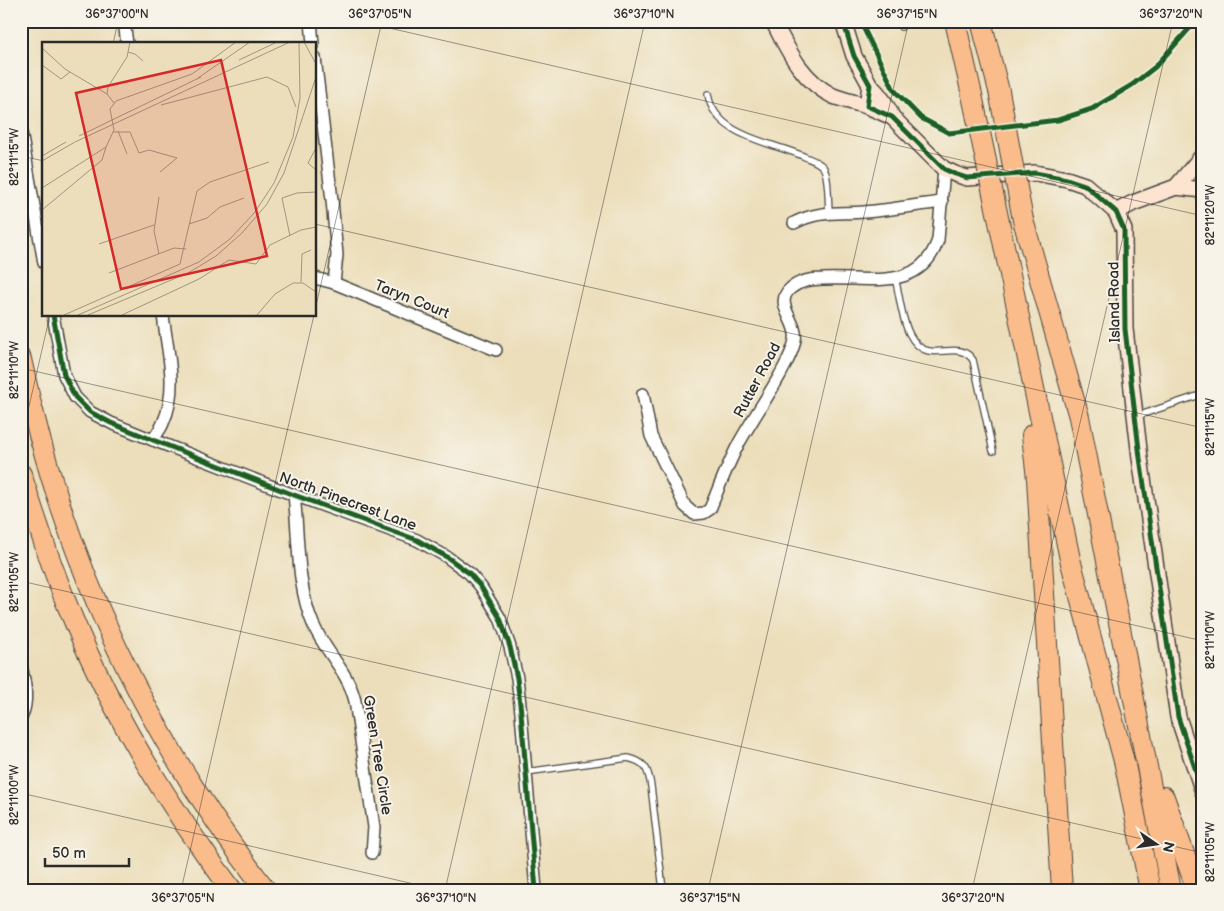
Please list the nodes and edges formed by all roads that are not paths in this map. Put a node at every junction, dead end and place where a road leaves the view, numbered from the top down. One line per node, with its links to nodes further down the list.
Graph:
1 (124, 21): 7 (street)
2 (310, 21): 8 (street)
3 (772, 21): 12 (street, Island Road)
4 (843, 21): 10 (street)
5 (954, 21): 27 (highway, bridge)
6 (980, 21): 41 (highway, bridge)
7 (127, 42)
8 (313, 42)
9 (316, 66): 26 (street)
10 (870, 86): 12 (street); 13 (street)
11 (708, 94): 20 (lane)
12 (867, 106): 13 (street, Island Road)
13 (892, 117): 16 (street, Island Road)
14 (21, 132): 23 (street)
15 (1203, 155): 17 (street)
16 (944, 168): 19 (street, Rutter Road); 21 (street, Island Road)
17 (1176, 186): 18 (street); 21 (street)
18 (1203, 190)
19 (942, 202): 20 (street); 25 (street, Rutter Road)
20 (830, 212): 22 (street)
21 (1116, 212): 34 (street, Island Road)
22 (794, 222)
23 (42, 252)
24 (316, 278): 26 (street, Taryn Court)
25 (896, 278): 32 (street, Rutter Road); 36 (lane)
26 (334, 284): 30 (street, Taryn Court)
27 (1018, 311): 49 (highway); 50 (highway)
28 (53, 316): 35 (street, North Pinecrest Lane)
29 (163, 316): 35 (street)
30 (496, 350)
31 (21, 359): 46 (highway)
32 (643, 394)
33 (1203, 394): 34 (lane)
34 (1135, 416): 43 (street, Island Road)
35 (153, 440): 38 (street, North Pinecrest Lane)
36 (993, 451)
37 (21, 474): 45 (highway)
38 (294, 495): 42 (street, North Pinecrest Lane); 44 (street, Green Tree Circle)
39 (21, 666): 40 (street)
40 (21, 718)
41 (1140, 727): 51 (highway); 52 (highway)
42 (526, 772): 47 (street, North Pinecrest Lane); 48 (lane)
43 (1203, 792)
44 (372, 853)
45 (232, 890)
46 (266, 890)
47 (536, 890)
48 (663, 890)
49 (1062, 890)
50 (1150, 890)
51 (1171, 890)
52 (1197, 890)

